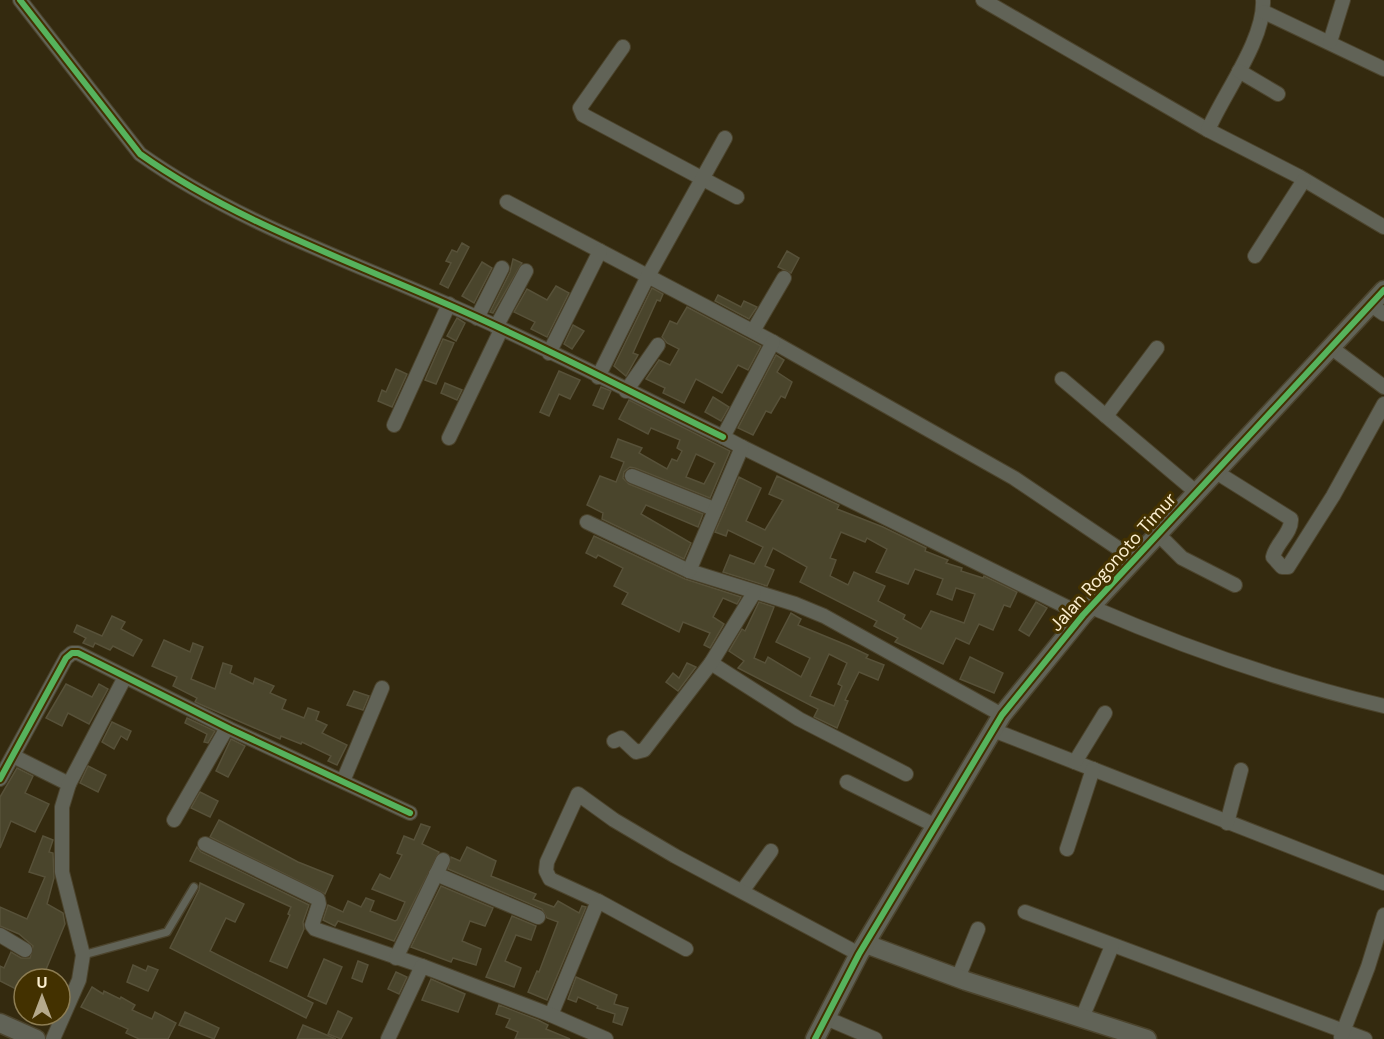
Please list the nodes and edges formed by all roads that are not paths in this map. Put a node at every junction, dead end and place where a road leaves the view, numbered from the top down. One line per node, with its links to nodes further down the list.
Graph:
1 (20, 0): 24 (street)
2 (983, 0): 10 (street)
3 (1343, 0): 5 (street)
4 (1263, 6): 5 (street); 8 (street)
5 (1330, 42): 7 (street)
6 (623, 47): 12 (street)
7 (1384, 69)
8 (1239, 71): 9 (street); 10 (street)
9 (1278, 94)
10 (1209, 130): 13 (street)
11 (725, 138): 12 (street)
12 (703, 178): 14 (street); 21 (street)
13 (1304, 180): 16 (street); 18 (street)
14 (737, 197)
15 (507, 202): 17 (street)
16 (1384, 227)
17 (600, 251): 21 (street); 33 (street)
18 (1255, 256)
19 (502, 268): 26 (street)
20 (526, 271): 27 (street)
21 (648, 276): 28 (street); 34 (street)
22 (784, 278): 28 (street)
23 (1384, 290): 25 (street, Jalan Rogonoto Timur)
24 (449, 304): 26 (street); 40 (street)
25 (1378, 309): 32 (street, Jalan Rogonoto Timur)
26 (477, 318): 27 (street)
27 (498, 329): 33 (street); 42 (street)
28 (753, 331): 29 (street)
29 (773, 342): 41 (street); 50 (street)
30 (658, 345): 37 (street)
31 (1157, 348): 39 (street)
32 (1333, 348): 36 (street); 44 (street, Jalan Rogonoto Timur)
33 (549, 353): 34 (street)
34 (598, 377): 37 (street)
35 (1062, 379): 39 (street)
36 (1384, 387)
37 (626, 390): 41 (street)
38 (1384, 404): 44 (street)
39 (1106, 416): 46 (street)
40 (394, 425)
41 (723, 437): 43 (street)
42 (449, 438)
43 (742, 447): 47 (street); 54 (street)
44 (1216, 472): 46 (street, Jalan Rogonoto Timur)
45 (632, 476): 47 (street)
46 (1196, 492): 49 (street, Jalan Rogonoto Timur)
47 (714, 509): 51 (street)
48 (587, 522): 51 (street)
49 (1158, 534): 50 (street, Jalan Rogonoto Timur); 52 (street)
50 (1134, 559): 54 (street, Jalan Rogonoto Timur)
51 (689, 571): 53 (street)
52 (1235, 585)
53 (754, 593): 55 (street); 60 (street)
54 (1087, 611): 58 (street); 60 (street, Jalan Rogonoto Timur)
55 (711, 663): 62 (street); 67 (street)
56 (125, 677): 61 (street); 63 (street); 71 (street)
57 (382, 688): 69 (street)
58 (1384, 706)
59 (1105, 713): 64 (street)
60 (997, 722): 64 (street); 75 (street, Jalan Rogonoto Timur)
61 (227, 728): 69 (street); 73 (street)
62 (614, 741)
63 (12, 756): 68 (street); 71 (street)
64 (1075, 762): 65 (street)
65 (1093, 769): 74 (street); 77 (street)
66 (1241, 770): 74 (street)
67 (906, 774)
68 (0, 779)
69 (343, 781): 72 (street)
70 (847, 782): 75 (street)
71 (69, 784): 94 (street)
72 (410, 813)
73 (174, 820)
74 (1227, 823): 81 (street)
75 (936, 826): 92 (street, Jalan Rogonoto Timur)
76 (205, 844): 95 (street)
77 (1067, 849)
78 (771, 851): 83 (street)
79 (443, 860): 80 (street)
80 (436, 874): 87 (street); 95 (street)
81 (1384, 883)
82 (194, 887): 94 (lane)
83 (743, 890): 84 (street); 92 (street)
84 (598, 902): 91 (street); 98 (street)
85 (1025, 912): 90 (street)
86 (1384, 915): 103 (street)
87 (538, 917)
88 (978, 929): 97 (street)
89 (0, 935): 93 (street)
90 (1112, 946): 100 (street); 103 (street)
91 (686, 949)
92 (862, 949): 97 (street); 99 (street, Jalan Rogonoto Timur)
93 (25, 950)
94 (83, 955): 105 (street)
95 (396, 958): 96 (street)
96 (422, 966): 98 (street); 106 (street)
97 (958, 978): 100 (street)
98 (551, 1015): 102 (street)
99 (826, 1018): 108 (street, Jalan Rogonoto Timur); 109 (street)
100 (1082, 1018): 110 (street)
101 (0, 1023): 104 (street)
102 (574, 1033): 107 (street)
103 (1342, 1035): 111 (street)
104 (36, 1039)
105 (53, 1039)
106 (388, 1039)
107 (606, 1039)
108 (814, 1039)
109 (875, 1039)
110 (1147, 1039)
111 (1365, 1039)

